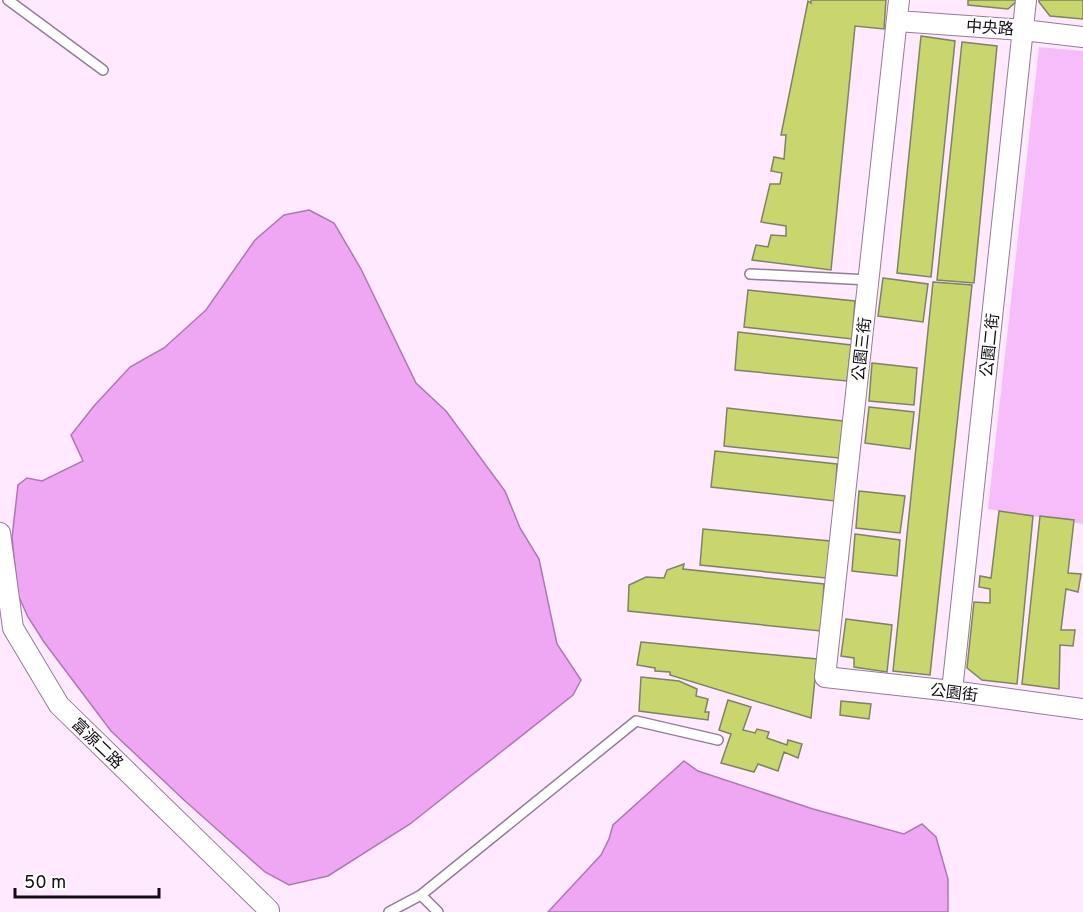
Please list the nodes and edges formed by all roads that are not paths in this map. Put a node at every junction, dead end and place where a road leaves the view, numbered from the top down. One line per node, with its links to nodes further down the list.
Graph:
1 (8, 0): 7 (lane)
2 (899, 0): 4 (street, 公園三街)
3 (1026, 0): 5 (street, 公園二街)
4 (897, 21): 5 (street, 中央路); 9 (street, 公園三街)
5 (1023, 30): 6 (street, 中央路); 12 (street, 公園二街)
6 (1083, 37)
7 (103, 70)
8 (750, 274): 9 (lane)
9 (869, 280): 11 (street, 公園三街)
10 (0, 533): 16 (street, 富源二路)
11 (825, 677): 12 (street, 公園街)
12 (952, 691): 13 (street, 公園街)
13 (1083, 709)
14 (718, 740): 15 (lane)
15 (421, 895): 17 (lane); 18 (lane)
16 (269, 912)
17 (389, 912)
18 (438, 912)

